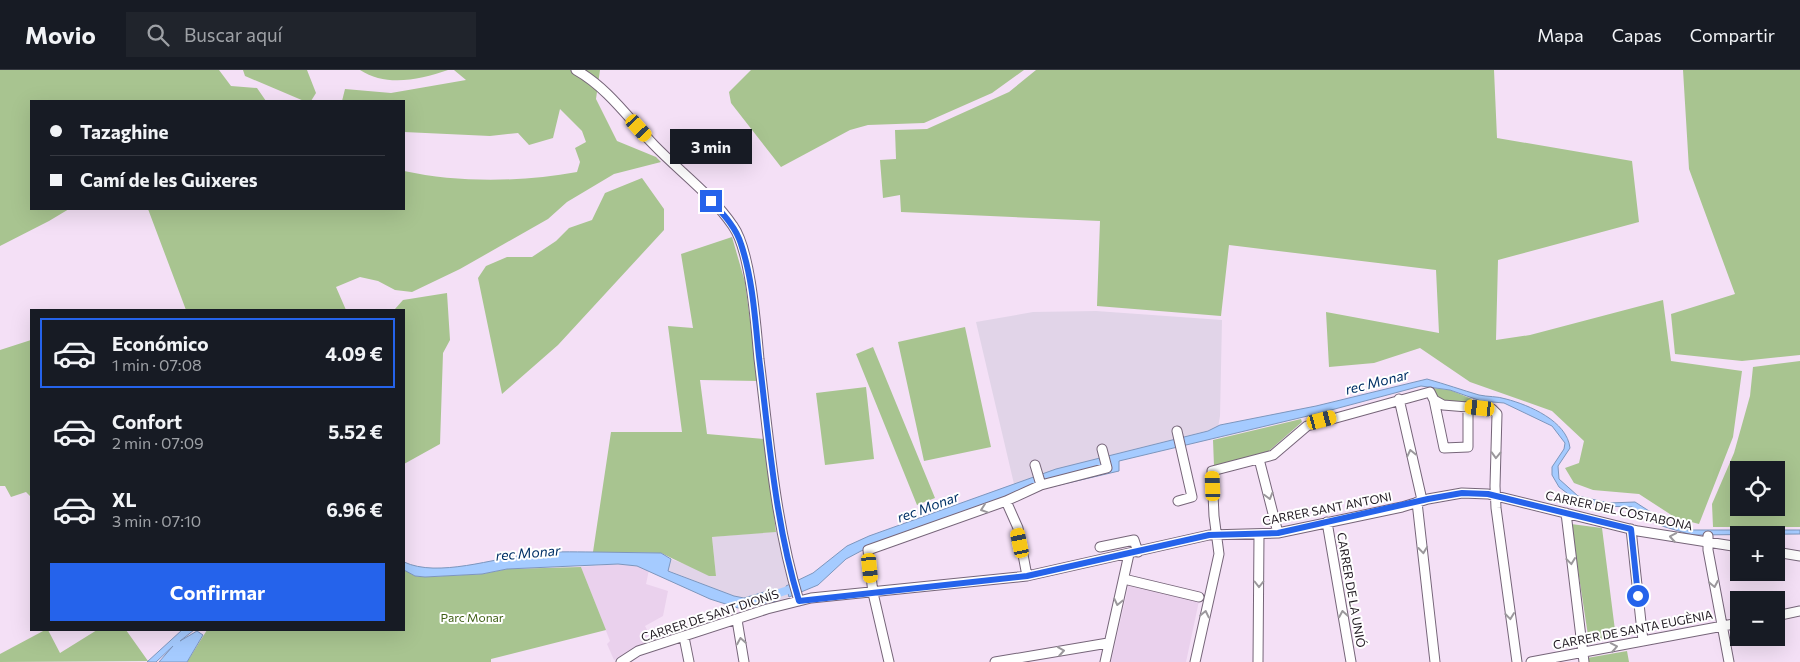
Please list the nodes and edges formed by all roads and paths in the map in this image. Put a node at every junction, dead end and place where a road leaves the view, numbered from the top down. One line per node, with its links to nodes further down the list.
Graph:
1 (576, 70): 30 (street)
2 (1399, 399): 3 (street); 7 (street); 12 (street, one-way to 2)
3 (1434, 400): 4 (street); 4 (street)
4 (1468, 407): 10 (street, one-way to 10)
5 (1178, 433): 11 (street)
6 (1102, 452): 9 (street)
7 (1259, 459): 17 (street, one-way to 17); 19 (street)
8 (1036, 469): 9 (street)
9 (1040, 485): 13 (street)
10 (1496, 496): 12 (street, CARRER SANT ANTONI); 14 (street, CARRER DEL COSTABONA); 50 (street, one-way to 50)
11 (1178, 501)
12 (1420, 501): 15 (street, CARRER SANT ANTONI); 49 (street, one-way to 49)
13 (1006, 502): 26 (street); 28 (street, one-way to 28)
14 (1566, 513): 16 (street, CARRER DEL COSTABONA); 39 (street, one-way to 39)
15 (1326, 522): 17 (street, CARRER SANT ANTONI); 48 (street, CARRER DE LA UNIÓ, one-way to 15)
16 (1631, 529): 20 (street, CARRER DEL COSTABONA, one-way to 16); 37 (street)
17 (1278, 533): 18 (street, CARRER SANT ANTONI)
18 (1259, 535): 19 (street, CARRER SANT ANTONI); 47 (street, one-way to 47)
19 (1217, 536): 23 (street, CARRER SANT ANTONI); 46 (street, one-way to 19)
20 (1707, 539): 21 (street, CARRER DEL COSTABONA); 35 (street, one-way to 35)
21 (1730, 545)
22 (1100, 547): 23 (street)
23 (1134, 553): 26 (street, CARRER DE SANT DIONÍS); 38 (street, one-way to 38)
24 (1785, 554): 25 (street)
25 (1800, 556)
26 (1027, 576): 28 (street, CARRER DE SANT DIONÍS)
27 (1128, 580): 29 (street)
28 (873, 593): 30 (street, CARRER DE SANT DIONÍS); 43 (street)
29 (1199, 597)
30 (798, 599): 33 (street, CARRER DE SANT DIONÍS)
31 (1800, 611): 32 (street)
32 (1785, 614)
33 (737, 620): 36 (street, CARRER DE SANT DIONÍS); 42 (street, one-way to 33)
34 (1730, 625): 35 (street, CARRER DE SANTA EUGÈNIA)
35 (1722, 626): 37 (street, CARRER DE SANTA EUGÈNIA); 52 (street)
36 (684, 637): 40 (street, CARRER DE SANT DIONÍS); 41 (street)
37 (1643, 641): 39 (street, CARRER DE SANTA EUGÈNIA, one-way to 37)
38 (1108, 643): 44 (street, one-way to 38); 45 (street)
39 (1583, 657): 51 (street, CARRER DE SANTA EUGÈNIA)
40 (621, 662)
41 (689, 662)
42 (744, 662)
43 (888, 662)
44 (995, 662)
45 (1105, 662)
46 (1195, 662)
47 (1258, 662)
48 (1351, 662)
49 (1435, 662)
50 (1517, 662)
51 (1532, 662)
52 (1729, 662)

